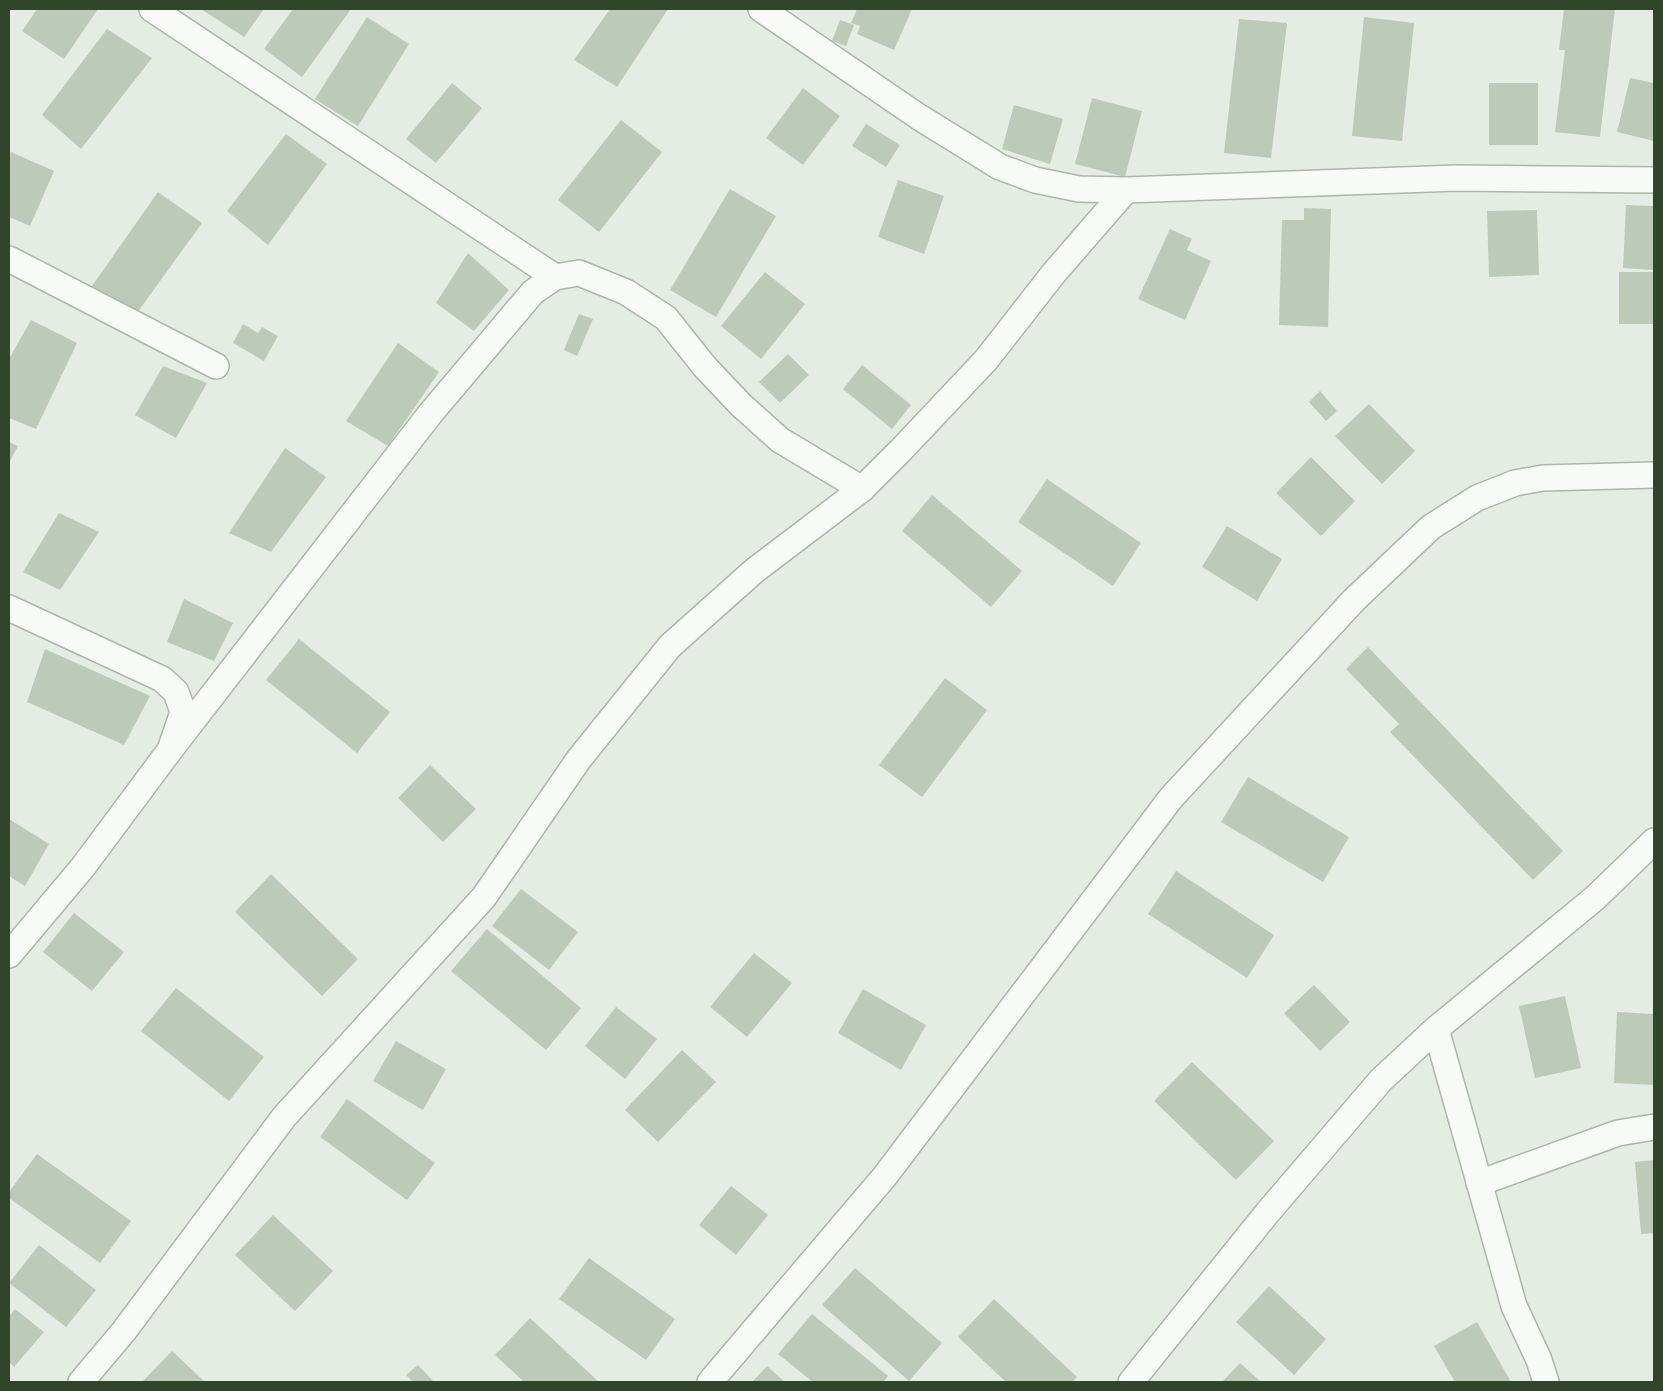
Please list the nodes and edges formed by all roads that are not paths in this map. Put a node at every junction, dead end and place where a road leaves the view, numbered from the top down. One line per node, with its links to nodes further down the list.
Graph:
1 (152, 9): 6 (street)
2 (761, 9): 4 (street)
3 (1654, 180): 4 (street)
4 (1126, 190): 9 (street)
5 (9, 259): 7 (street)
6 (555, 277): 9 (street); 11 (street)
7 (216, 366)
8 (1654, 475): 18 (street)
9 (862, 488): 17 (street)
10 (9, 608): 11 (street)
11 (170, 750): 13 (street)
12 (1654, 841): 14 (street)
13 (9, 955)
14 (1436, 1029): 16 (street); 19 (street)
15 (1654, 1127): 16 (street)
16 (1479, 1183): 20 (street)
17 (81, 1382)
18 (710, 1382)
19 (1131, 1382)
20 (1546, 1382)

